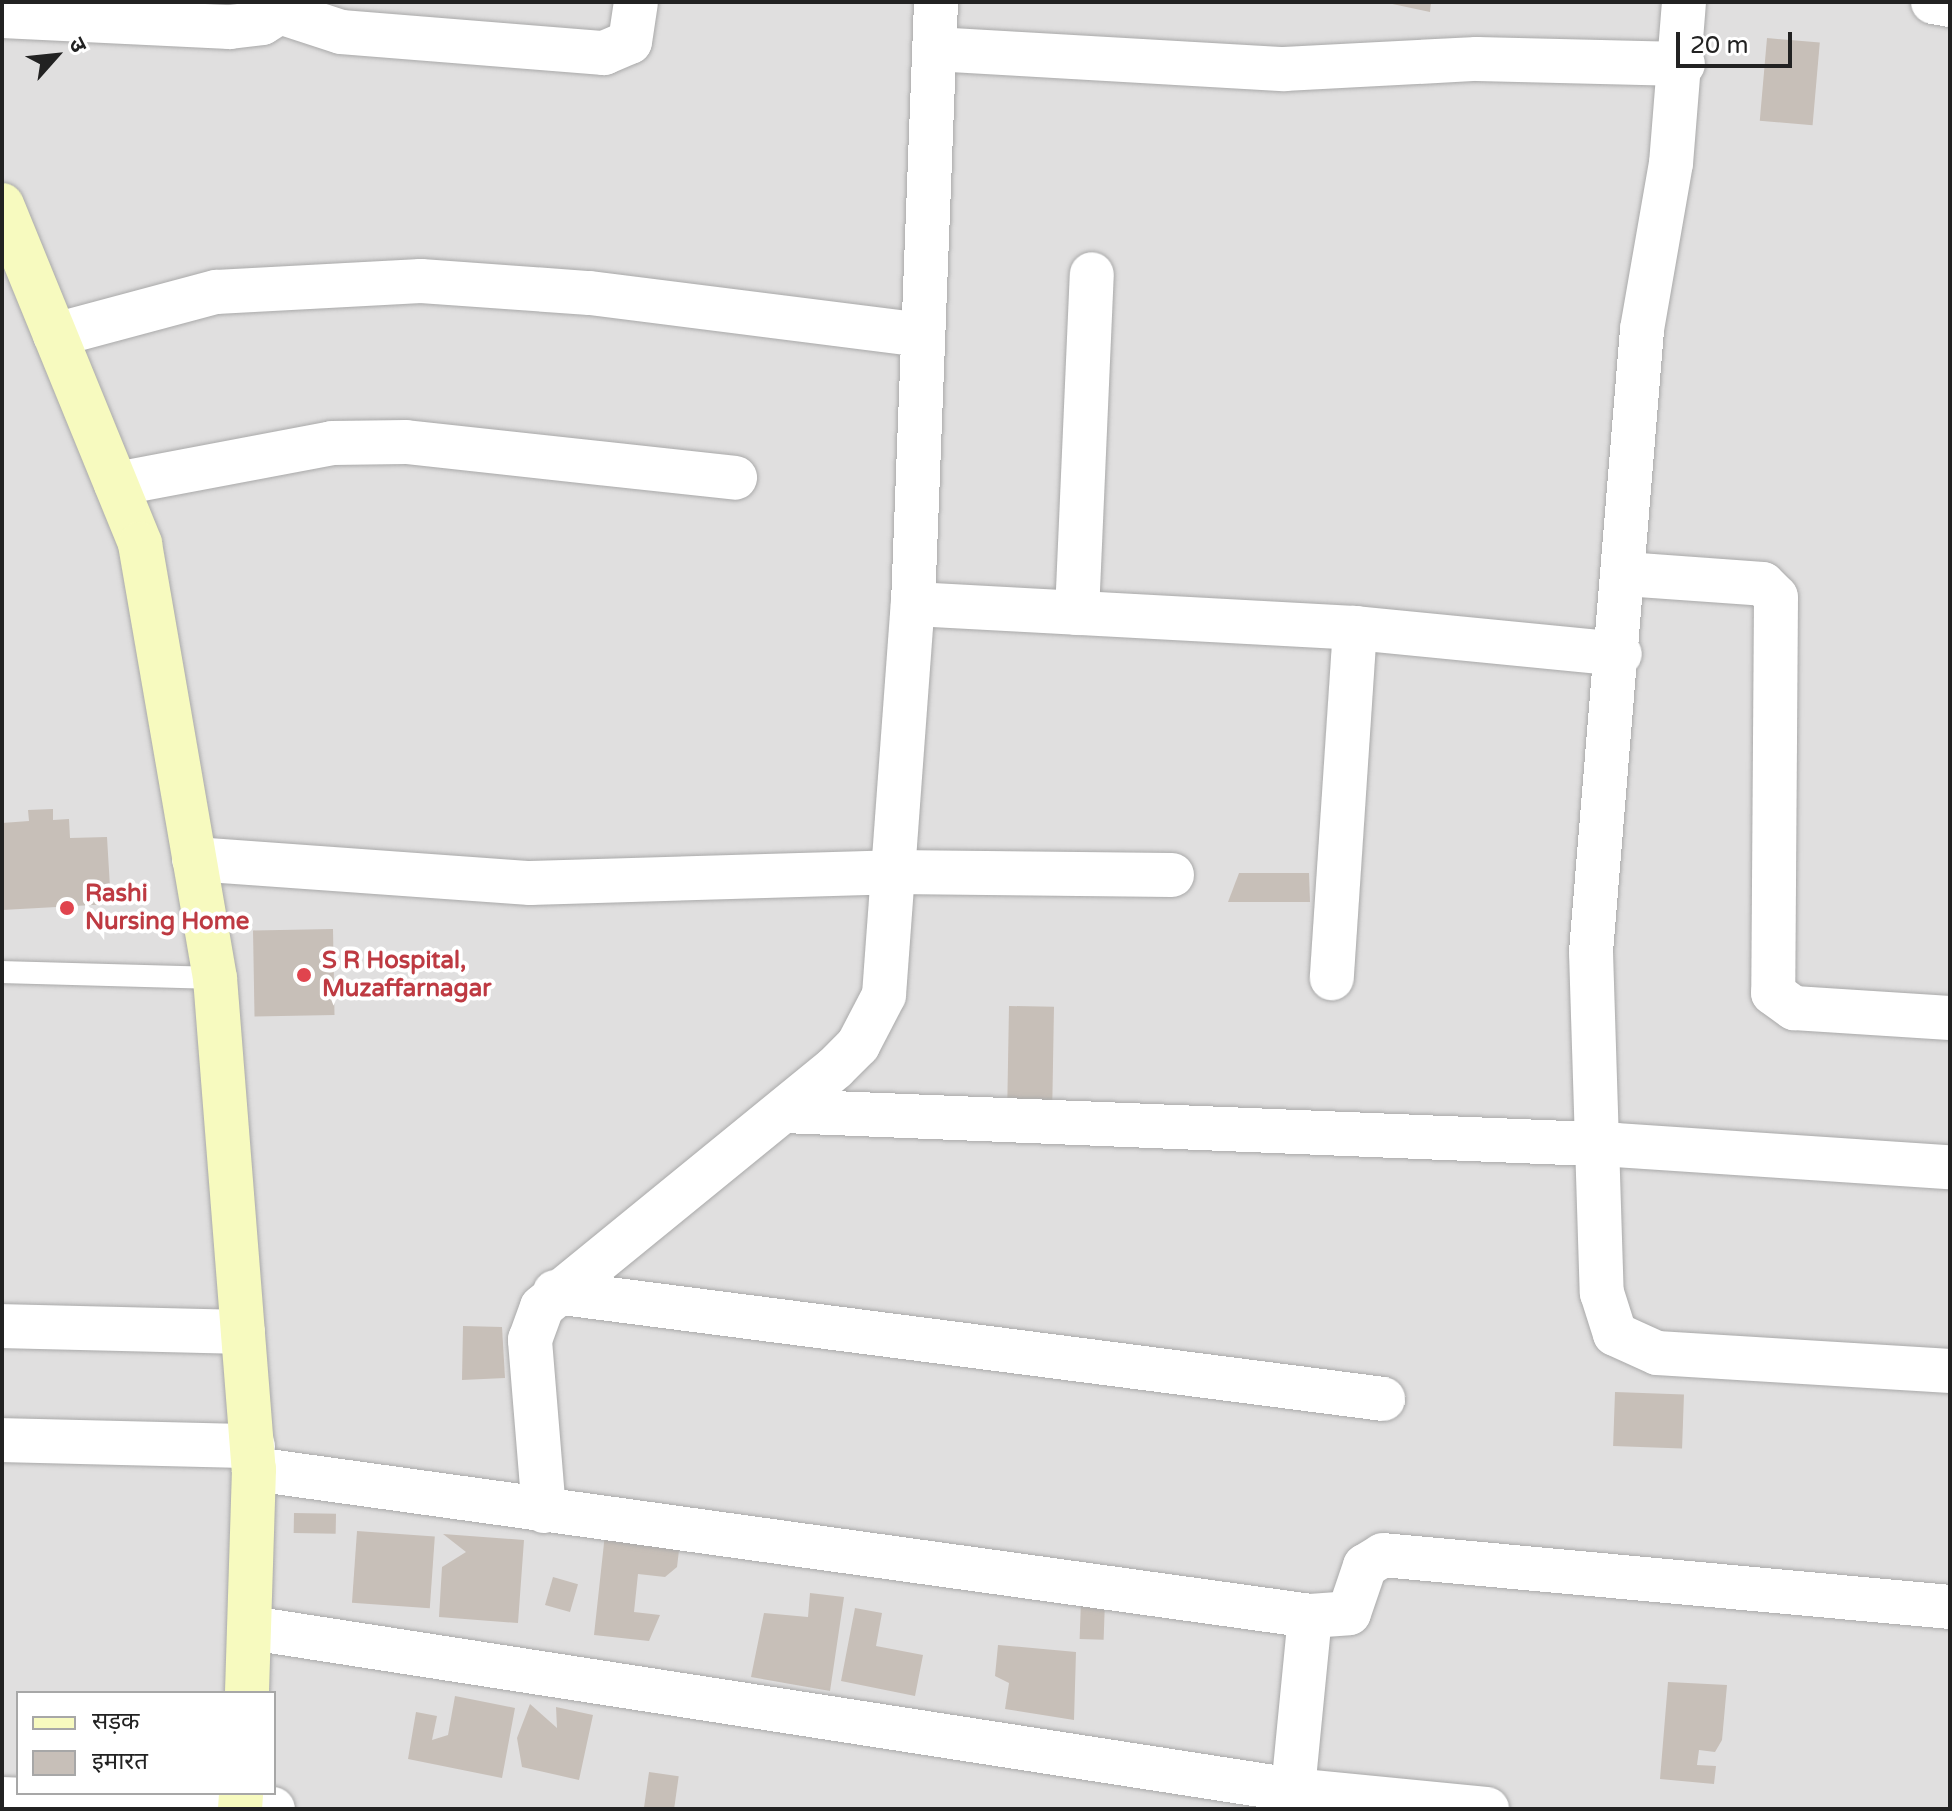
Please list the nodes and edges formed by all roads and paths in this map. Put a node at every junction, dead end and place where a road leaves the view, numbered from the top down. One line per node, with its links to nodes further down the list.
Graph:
1 (636, 2): 6 (street)
2 (936, 2): 8 (street)
3 (1684, 2): 9 (street)
4 (1933, 2): 5 (street)
5 (1950, 5)
6 (291, 8): 7 (street)
7 (2, 16)
8 (934, 49): 9 (street); 14 (street)
9 (1683, 64): 17 (street)
10 (2, 205): 11 (main road)
11 (12, 253): 13 (main road)
12 (1092, 274): 19 (street)
13 (55, 335): 14 (street); 16 (main road)
14 (921, 335): 18 (street)
15 (735, 478): 16 (street)
16 (116, 484): 22 (main road)
17 (1625, 574): 21 (street); 28 (street)
18 (913, 604): 19 (street); 23 (street)
19 (1077, 613): 20 (street)
20 (1355, 628): 21 (street); 27 (street)
21 (1620, 654): 30 (street)
22 (194, 859): 23 (street); 26 (main road)
23 (893, 872): 24 (street); 29 (street)
24 (1172, 875)
25 (2, 972): 26 (lane)
26 (215, 978): 34 (main road)
27 (1332, 978)
28 (1950, 1018)
29 (784, 1111): 30 (street); 32 (street)
30 (1596, 1145): 31 (street); 35 (street)
31 (1950, 1167)
32 (555, 1292): 36 (street); 39 (street)
33 (2, 1326): 34 (street)
34 (243, 1332): 38 (main road)
35 (1950, 1371)
36 (1383, 1399)
37 (2, 1440): 38 (street)
38 (253, 1458): 39 (street); 42 (main road)
39 (544, 1511): 41 (street)
40 (1950, 1607): 41 (street)
41 (1310, 1616): 45 (street)
42 (251, 1628): 43 (main road); 45 (street)
43 (247, 1691)
44 (2, 1799): 46 (street)
45 (1292, 1799): 47 (street)
46 (249, 1804)
47 (1487, 1809)

